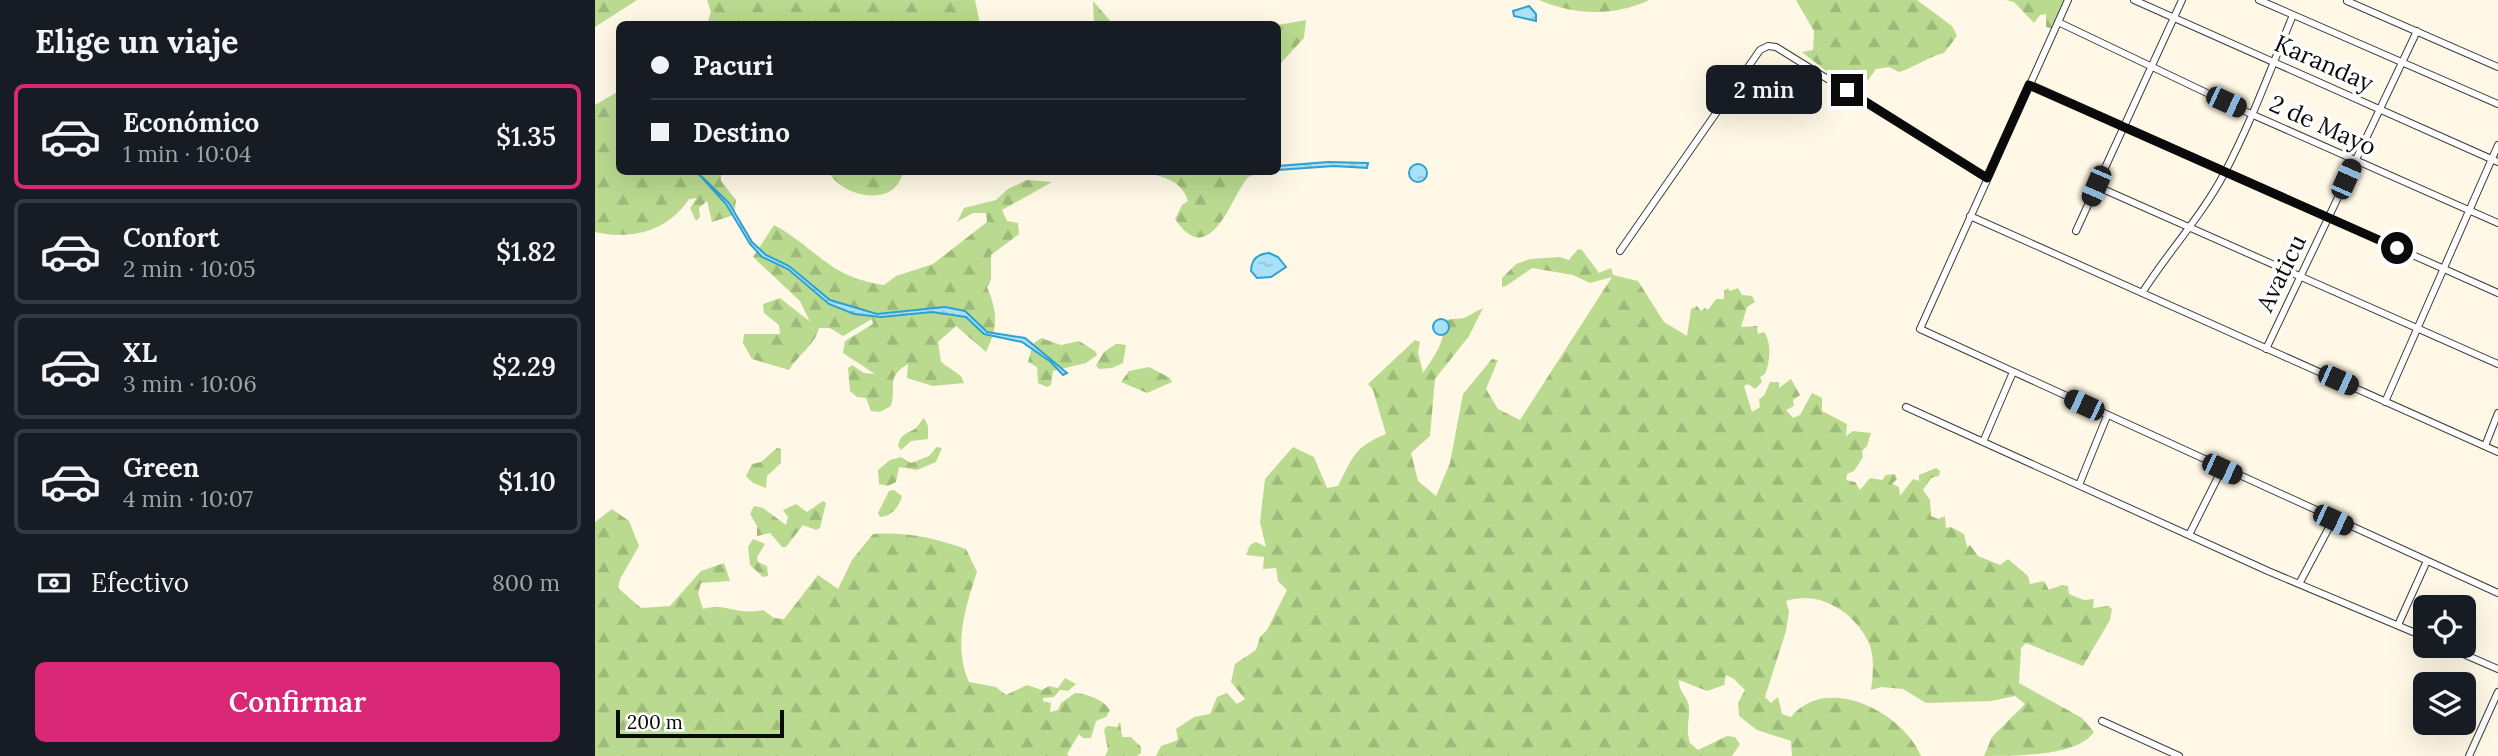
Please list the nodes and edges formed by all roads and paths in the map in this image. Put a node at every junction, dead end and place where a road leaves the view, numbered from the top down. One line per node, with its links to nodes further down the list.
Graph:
1 (2068, 0): 8 (street)
2 (2134, 0): 7 (street, Karanday)
3 (2182, 0): 7 (street)
4 (2259, 0): 6 (street)
5 (2347, 1): 9 (street)
6 (2293, 15): 10 (street); 11 (street)
7 (2173, 18): 10 (street, Karanday); 12 (street)
8 (2058, 22): 12 (street, 2 de Mayo); 14 (street)
9 (2417, 31): 11 (street, Avaticu); 13 (street)
10 (2274, 62): 16 (street, Karanday); 17 (street)
11 (2401, 62): 15 (street); 16 (street, Avaticu)
12 (2150, 66): 17 (street, 2 de Mayo); 18 (street)
13 (2498, 67)
14 (2029, 85): 18 (street); 23 (street)
15 (2498, 104)
16 (2379, 108): 20 (street, Avaticu); 21 (street, Karanday)
17 (2251, 114): 20 (street, 2 de Mayo); 22 (street)
18 (2122, 126): 22 (street); 24 (street)
19 (2498, 145): 21 (street)
20 (2355, 160): 25 (street, 2 de Mayo); 27 (street, Avaticu)
21 (2495, 160): 25 (street)
22 (2225, 173): 27 (street); 29 (street)
23 (1987, 178): 26 (street); 31 (street)
24 (2096, 186): 29 (street); 30 (street)
25 (2469, 210): 28 (street, 2 de Mayo); 32 (street)
26 (1970, 216): 34 (street); 39 (street)
27 (2329, 218): 32 (street); 33 (street, Avaticu)
28 (2498, 223)
29 (2190, 229): 33 (street); 34 (street)
30 (2076, 231)
31 (1620, 251)
32 (2443, 268): 35 (street); 36 (street)
33 (2301, 277): 36 (street); 37 (street, Avaticu)
34 (2142, 293): 37 (street)
35 (2498, 293)
36 (2416, 328): 38 (street); 40 (street)
37 (2266, 349): 40 (street)
38 (2498, 364)
39 (2013, 372): 43 (street); 44 (street)
40 (2385, 402): 45 (street)
41 (1906, 407): 44 (street)
42 (2498, 414): 45 (street)
43 (2107, 416): 47 (street); 48 (street)
44 (1983, 442): 48 (street)
45 (2485, 446): 46 (street)
46 (2498, 452)
47 (2222, 469): 49 (street); 50 (street)
48 (2079, 485): 50 (street)
49 (2333, 520): 51 (street); 52 (street)
50 (2189, 535): 52 (street)
51 (2426, 563): 53 (street); 54 (street)
52 (2299, 584): 54 (street)
53 (2498, 593)
54 (2398, 625): 55 (street)
55 (2413, 632)
56 (2473, 658): 57 (street)
57 (2498, 669)
58 (2498, 692): 61 (street)
59 (2102, 721): 60 (street)
60 (2179, 756)
61 (2469, 756)

